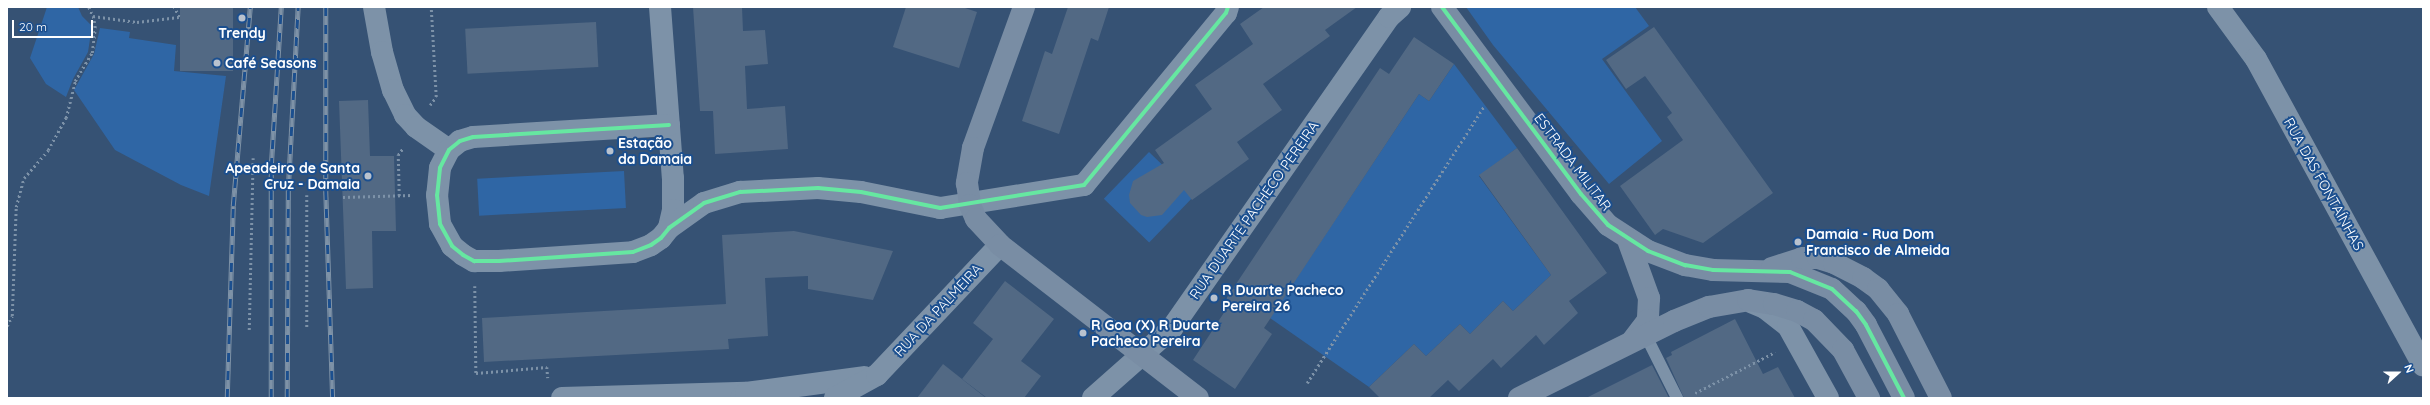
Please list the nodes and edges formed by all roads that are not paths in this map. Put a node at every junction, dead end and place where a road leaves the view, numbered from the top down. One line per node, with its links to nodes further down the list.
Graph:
1 (374, 7): 9 (street)
2 (660, 7): 8 (street)
3 (1024, 7): 10 (street)
4 (1228, 7): 10 (street)
5 (1400, 7): 17 (street, RUA DUARTE PACHECO PEREIRA)
6 (1442, 7): 12 (street, ESTRADA MILITAR)
7 (2218, 7): 18 (street, RUA DAS FONTAÍNHAS)
8 (669, 125): 9 (street); 11 (street)
9 (449, 150): 11 (street)
10 (970, 205): 11 (street); 13 (street)
11 (669, 228)
12 (1628, 240): 14 (street, ESTRADA MILITAR); 16 (street)
13 (1000, 245): 17 (street); 19 (street, RUA DA PALMEIRA)
14 (1765, 270): 29 (street, ESTRADA MILITAR); 30 (street)
15 (1748, 300): 16 (street); 27 (street); 28 (street)
16 (1639, 337): 25 (street); 26 (lane)
17 (1140, 355): 23 (street, RUA DUARTE PACHECO PEREIRA); 24 (street)
18 (2423, 365)
19 (877, 375): 20 (street); 22 (street, RUA DA PALMEIRA)
20 (743, 396): 21 (street)
21 (562, 398)
22 (835, 398)
23 (1093, 398)
24 (1198, 398)
25 (1519, 398)
26 (1678, 398)
27 (1828, 398)
28 (1869, 398)
29 (1904, 398)
30 (1941, 398)

